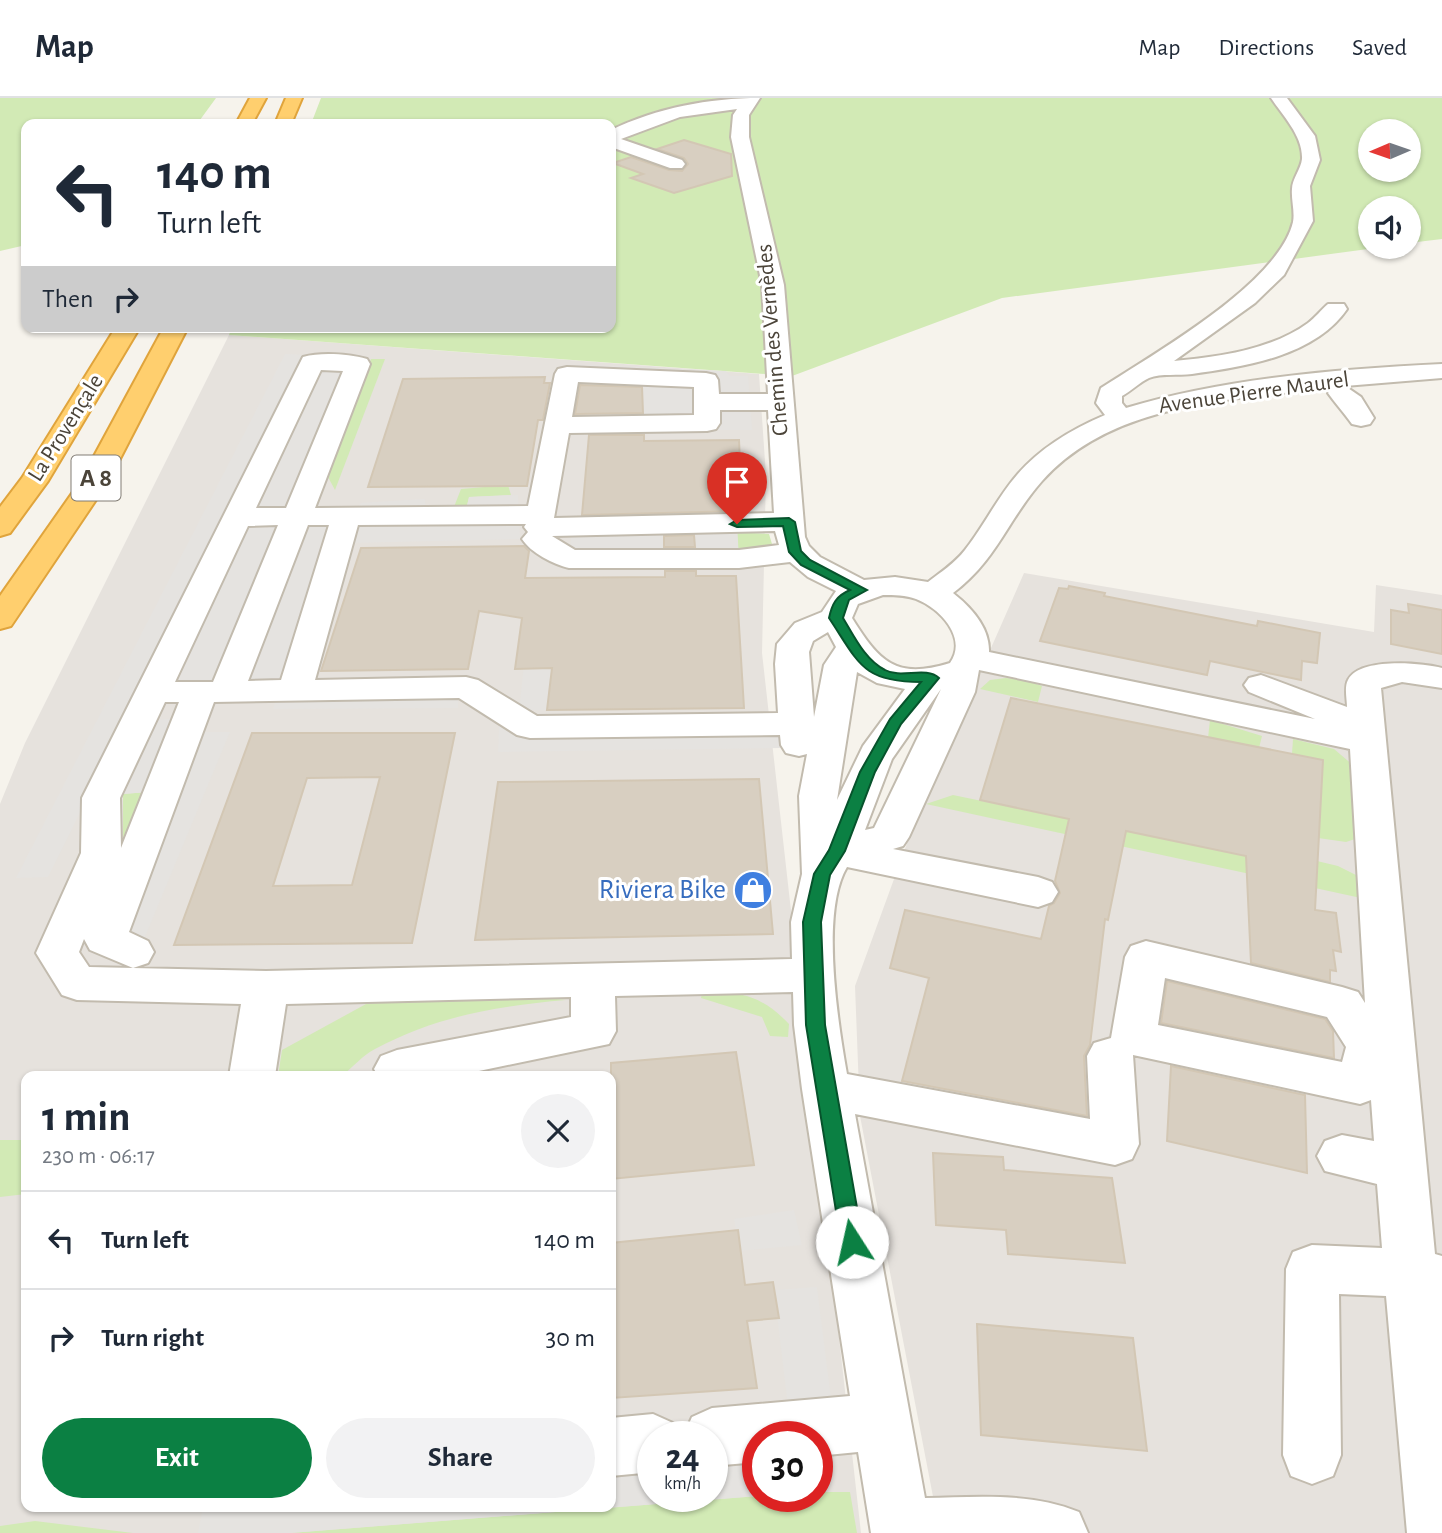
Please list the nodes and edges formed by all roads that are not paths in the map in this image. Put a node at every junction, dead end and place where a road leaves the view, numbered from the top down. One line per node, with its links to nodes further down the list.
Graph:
1 (258, 98): 5 (highway)
2 (294, 98): 6 (highway)
3 (1279, 98): 13 (street)
4 (749, 101): 7 (street); 17 (street, Chemin des Vernèdes)
5 (247, 119)
6 (285, 119)
7 (616, 134)
8 (616, 143): 9 (street)
9 (676, 164)
10 (1336, 309): 13 (street)
11 (124, 333): 24 (highway, La Provençale / A 8)
12 (173, 333): 31 (highway, La Provençale / A 8)
13 (1141, 370): 18 (street)
14 (1441, 382): 15 (street); 18 (street, Avenue Pierre Maurel)
15 (1341, 393): 19 (street); 27 (street)
16 (707, 402): 17 (street); 20 (street); 20 (street)
17 (779, 402): 23 (street, Chemin des Vernèdes)
18 (1120, 418): 27 (street, Avenue Pierre Maurel)
19 (1361, 418)
20 (557, 425): 25 (street)
21 (236, 517): 22 (street); 22 (street); 37 (street)
22 (296, 517): 26 (street); 38 (street)
23 (789, 522): 25 (street); 28 (street, Chemin des Vernèdes)
24 (0, 527)
25 (539, 527): 26 (street); 28 (street)
26 (342, 530): 36 (street)
27 (987, 538): 30 (street, Avenue Pierre Maurel)
28 (795, 552): 29 (street)
29 (860, 590): 30 (street); 32 (street)
30 (932, 594): 33 (street)
31 (0, 619)
32 (845, 632): 33 (street); 39 (street); 41 (street)
33 (955, 669): 40 (street); 42 (street)
34 (1442, 678): 40 (street)
35 (1261, 685): 40 (street)
36 (295, 691): 38 (street); 39 (street)
37 (154, 692): 38 (street); 47 (street)
38 (213, 692): 44 (street)
39 (798, 719): 41 (street)
40 (1368, 736): 48 (street)
41 (818, 796): 42 (street)
42 (830, 863): 43 (street); 45 (street)
43 (1038, 892)
44 (133, 952)
45 (813, 975): 46 (street); 52 (street)
46 (593, 980): 47 (street); 50 (street)
47 (266, 988): 51 (street)
48 (1381, 1049): 48 (street); 54 (street)
49 (1110, 1056): 52 (street)
50 (397, 1069)
51 (253, 1071)
52 (825, 1088): 56 (street)
53 (1342, 1156): 54 (street)
54 (1401, 1168): 55 (street)
55 (1427, 1276): 60 (street); 63 (street)
56 (883, 1421): 57 (street); 61 (street)
57 (728, 1436)
58 (637, 1445): 59 (street)
59 (616, 1447)
60 (1312, 1455)
61 (900, 1531): 62 (street)
62 (1058, 1533)
63 (1437, 1533)

